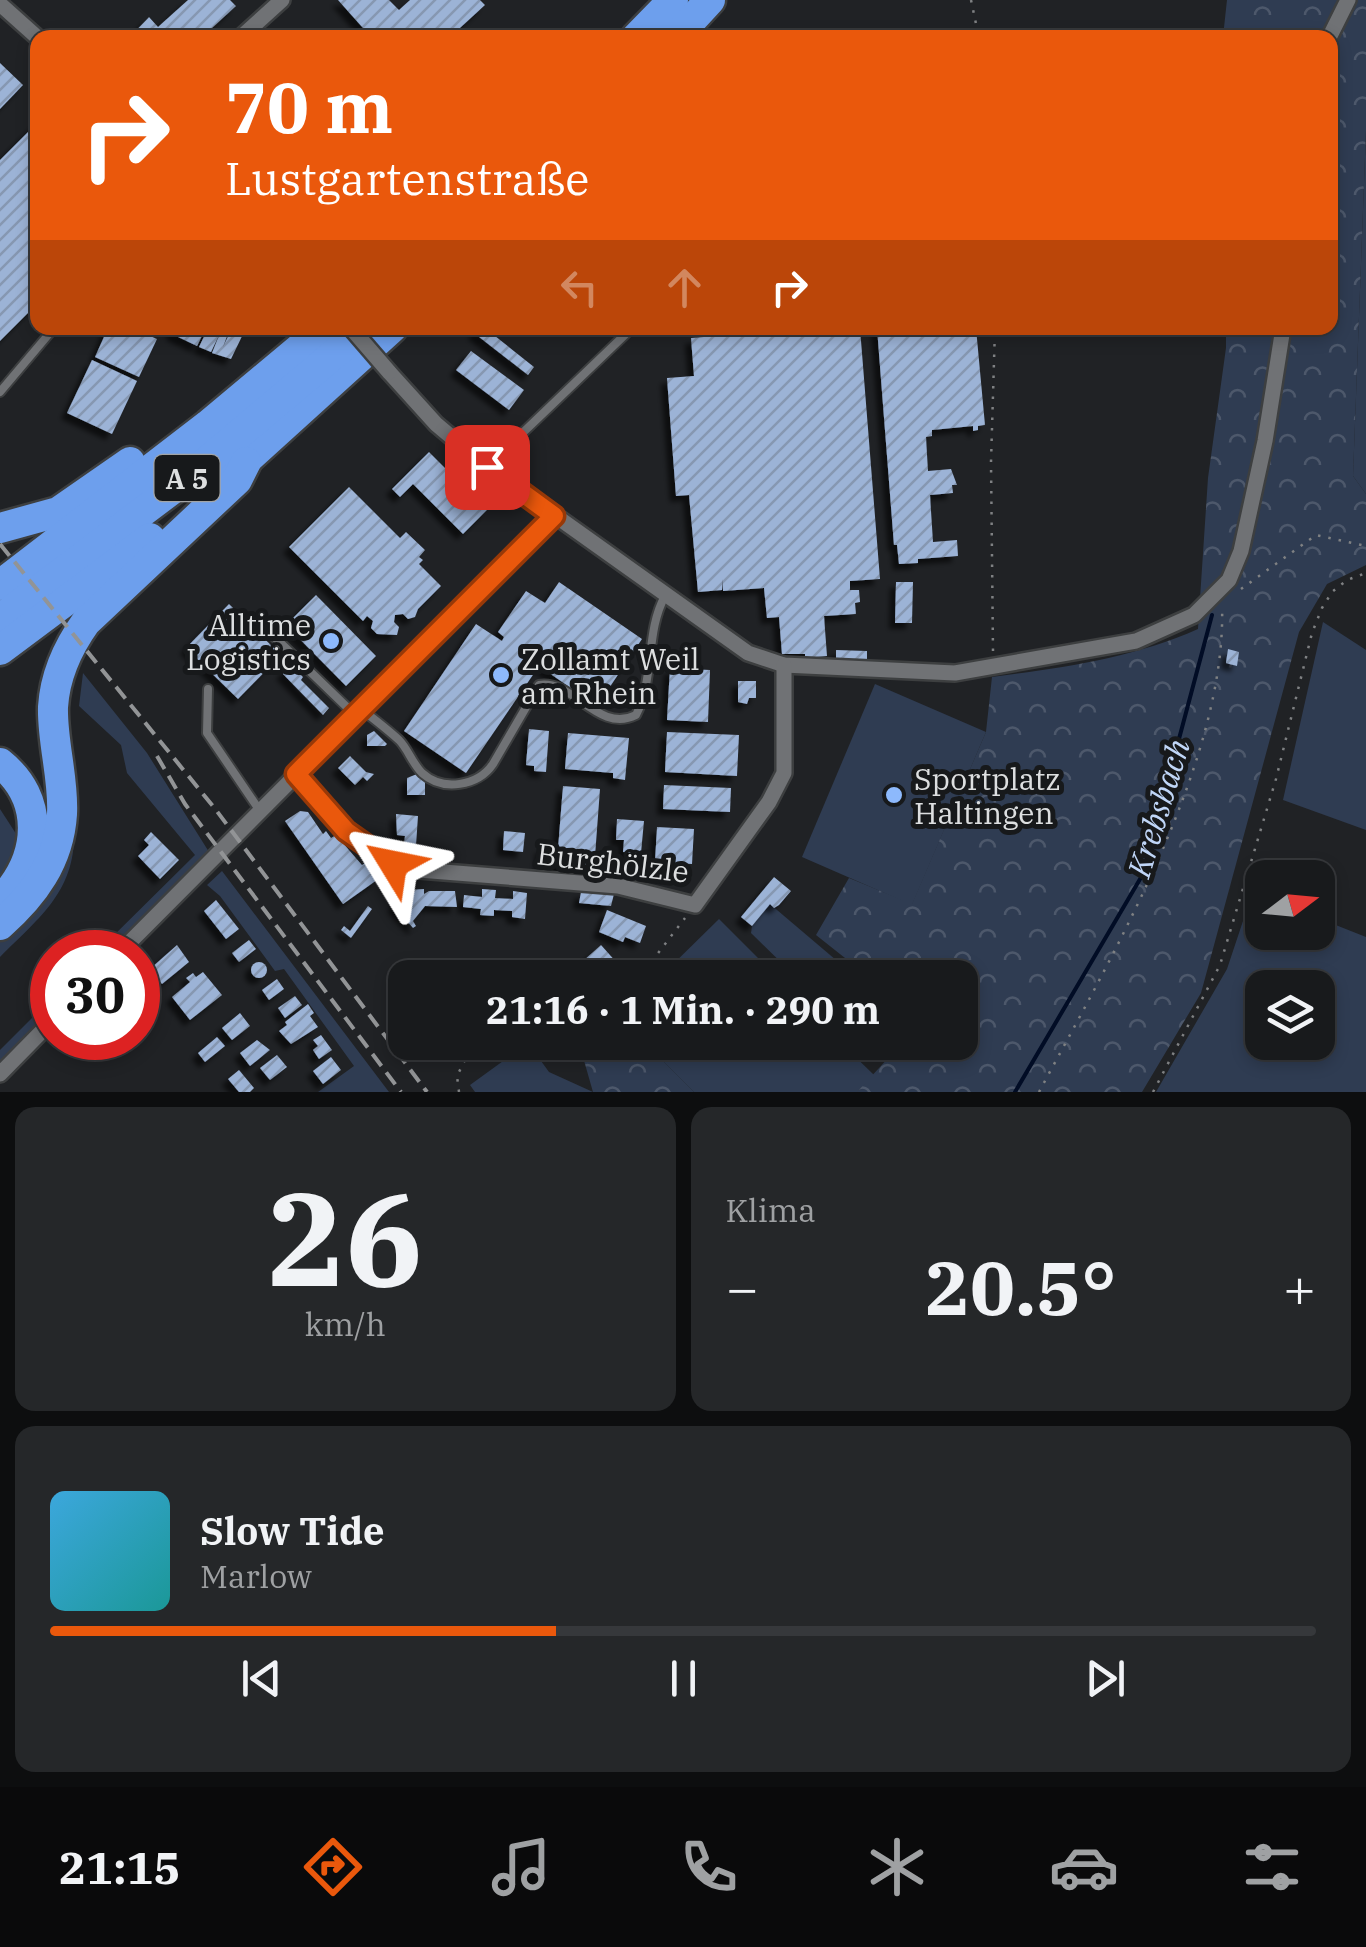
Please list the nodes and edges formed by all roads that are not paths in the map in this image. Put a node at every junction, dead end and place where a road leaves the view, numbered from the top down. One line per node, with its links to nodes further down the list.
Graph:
1 (282, 0): 6 (street)
2 (672, 0): 7 (highway)
3 (710, 0): 8 (highway)
4 (1348, 0): 9 (street)
5 (0, 4): 10 (street)
6 (249, 30)
7 (644, 30)
8 (682, 30)
9 (1333, 30)
10 (30, 31)
11 (48, 335): 18 (lane)
12 (316, 335): 19 (highway, A 5)
13 (357, 335): 21 (street, bridge)
14 (357, 335): 26 (highway, A 5)
15 (384, 335): 20 (highway)
16 (625, 335): 21 (lane)
17 (1282, 335): 29 (street)
18 (0, 392)
19 (208, 424): 23 (highway); 24 (highway, A 5)
20 (246, 462): 28 (highway); 36 (highway)
21 (487, 467): 22 (street)
22 (554, 516): 25 (street); 31 (street)
23 (0, 528)
24 (0, 585)
25 (664, 596): 29 (street); 31 (lane)
26 (0, 619)
27 (264, 627): 31 (lane)
28 (0, 650)
29 (784, 666): 33 (street, Burghölzle)
30 (208, 688): 34 (lane)
31 (358, 712): 33 (street)
32 (0, 763): 35 (highway)
33 (296, 774): 34 (street)
34 (260, 811): 37 (street)
35 (0, 900)
36 (0, 925)
37 (142, 930)
38 (30, 1043): 39 (street)
39 (0, 1074)

